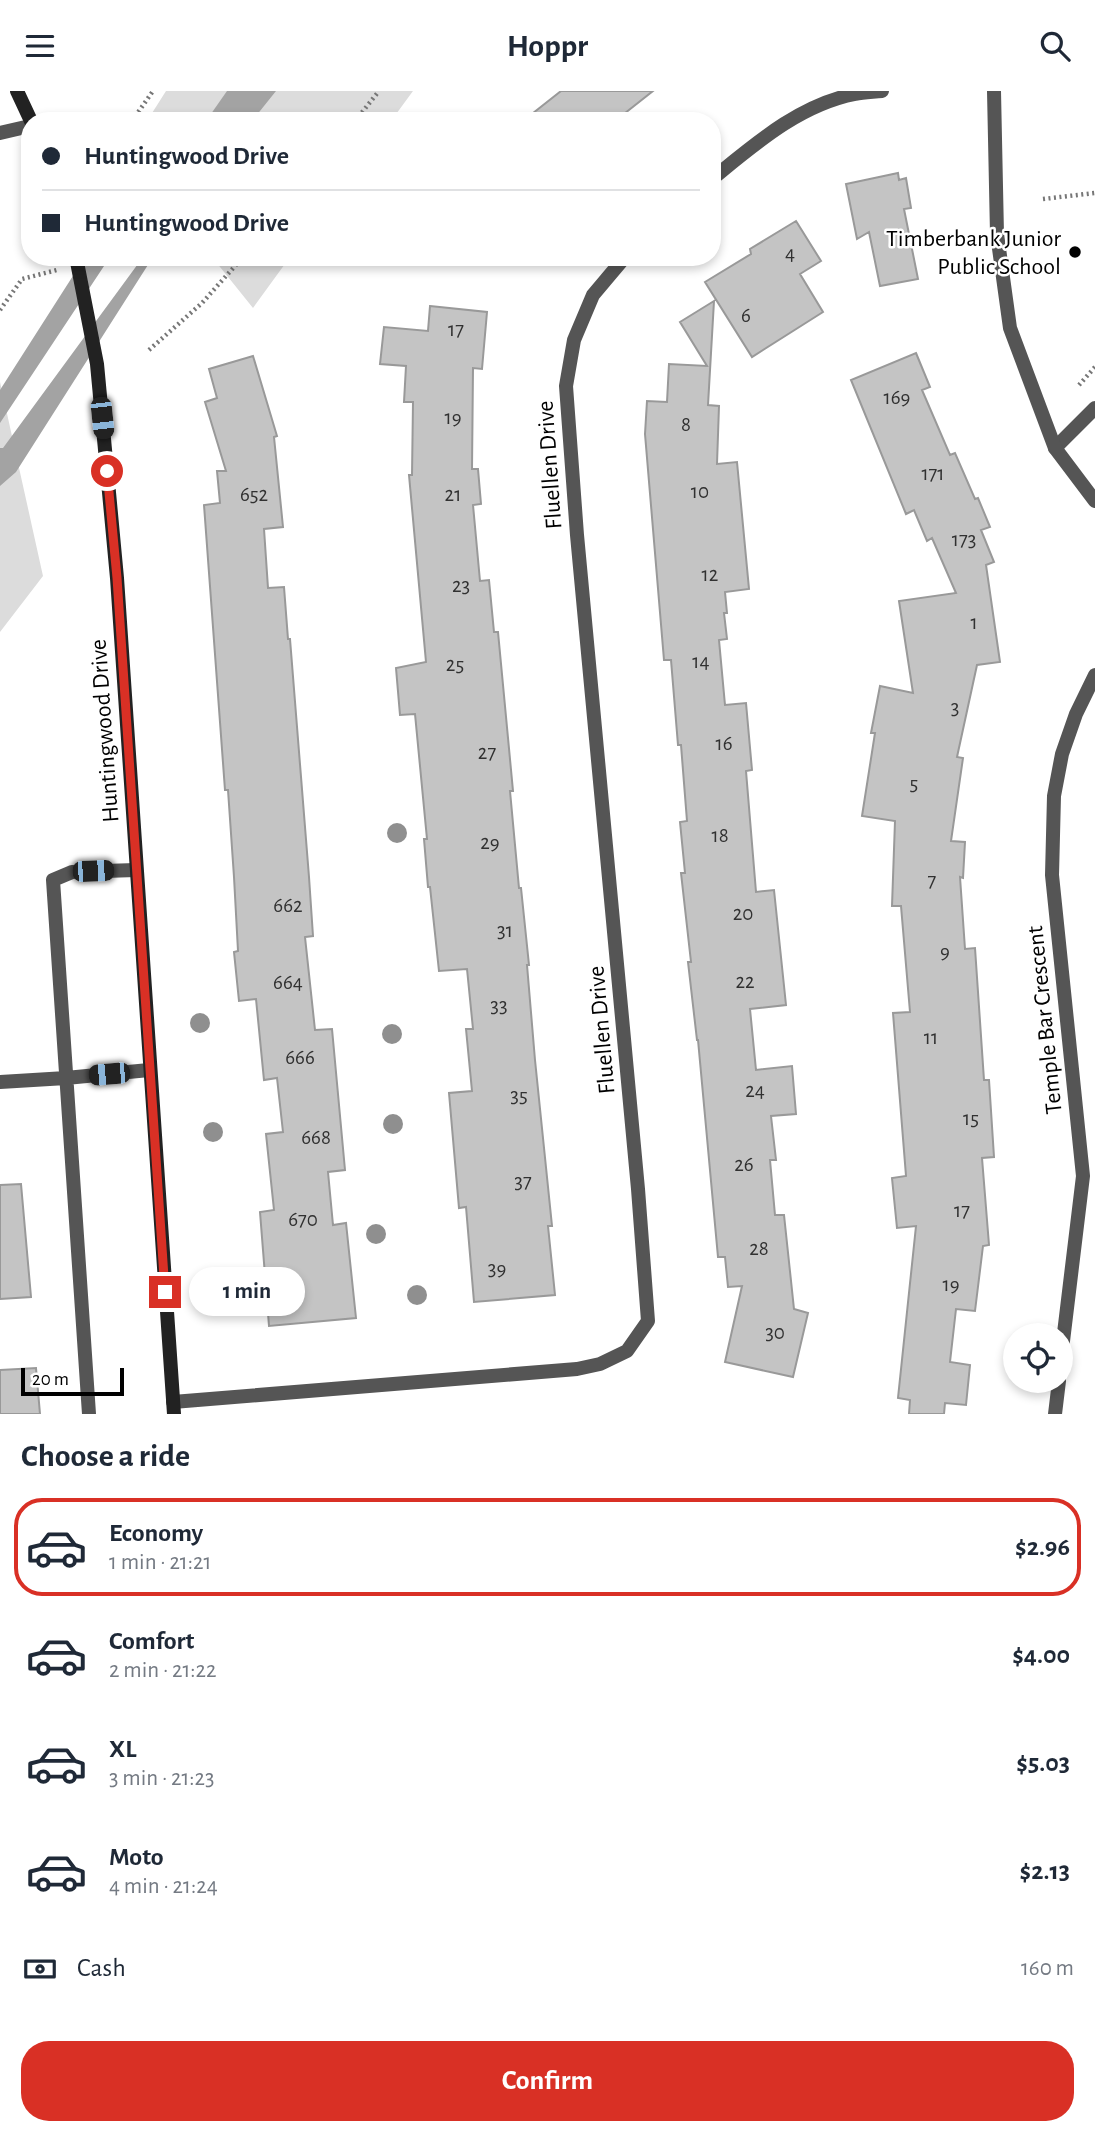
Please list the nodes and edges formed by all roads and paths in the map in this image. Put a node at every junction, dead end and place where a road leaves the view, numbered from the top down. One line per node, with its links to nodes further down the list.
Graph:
1 (18, 91): 6 (street)
2 (153, 91): 7 (path)
3 (379, 91): 8 (path)
4 (881, 91): 11 (street)
5 (994, 91): 23 (street)
6 (27, 112)
7 (138, 112)
8 (362, 112)
9 (21, 128): 10 (street)
10 (0, 133)
11 (721, 172)
12 (1095, 193): 13 (path)
13 (1043, 199)
14 (62, 266): 18 (path)
15 (78, 266): 26 (street, Huntingwood Drive)
16 (235, 266): 19 (path)
17 (617, 266): 32 (street, Fluellen Drive)
18 (0, 310)
19 (149, 350)
20 (1095, 367): 21 (path)
21 (1079, 385)
22 (1095, 408): 23 (street)
23 (1055, 448): 24 (street)
24 (1095, 501)
25 (1095, 675): 30 (street, Temple Bar Crescent)
26 (136, 870): 27 (street, Huntingwood Drive); 28 (street)
27 (149, 1070): 28 (street); 32 (street, Huntingwood Drive)
28 (66, 1079): 29 (street); 33 (street)
29 (0, 1082)
30 (1065, 1323)
31 (1058, 1393): 34 (street)
32 (173, 1408)
33 (89, 1414)
34 (1055, 1414)

